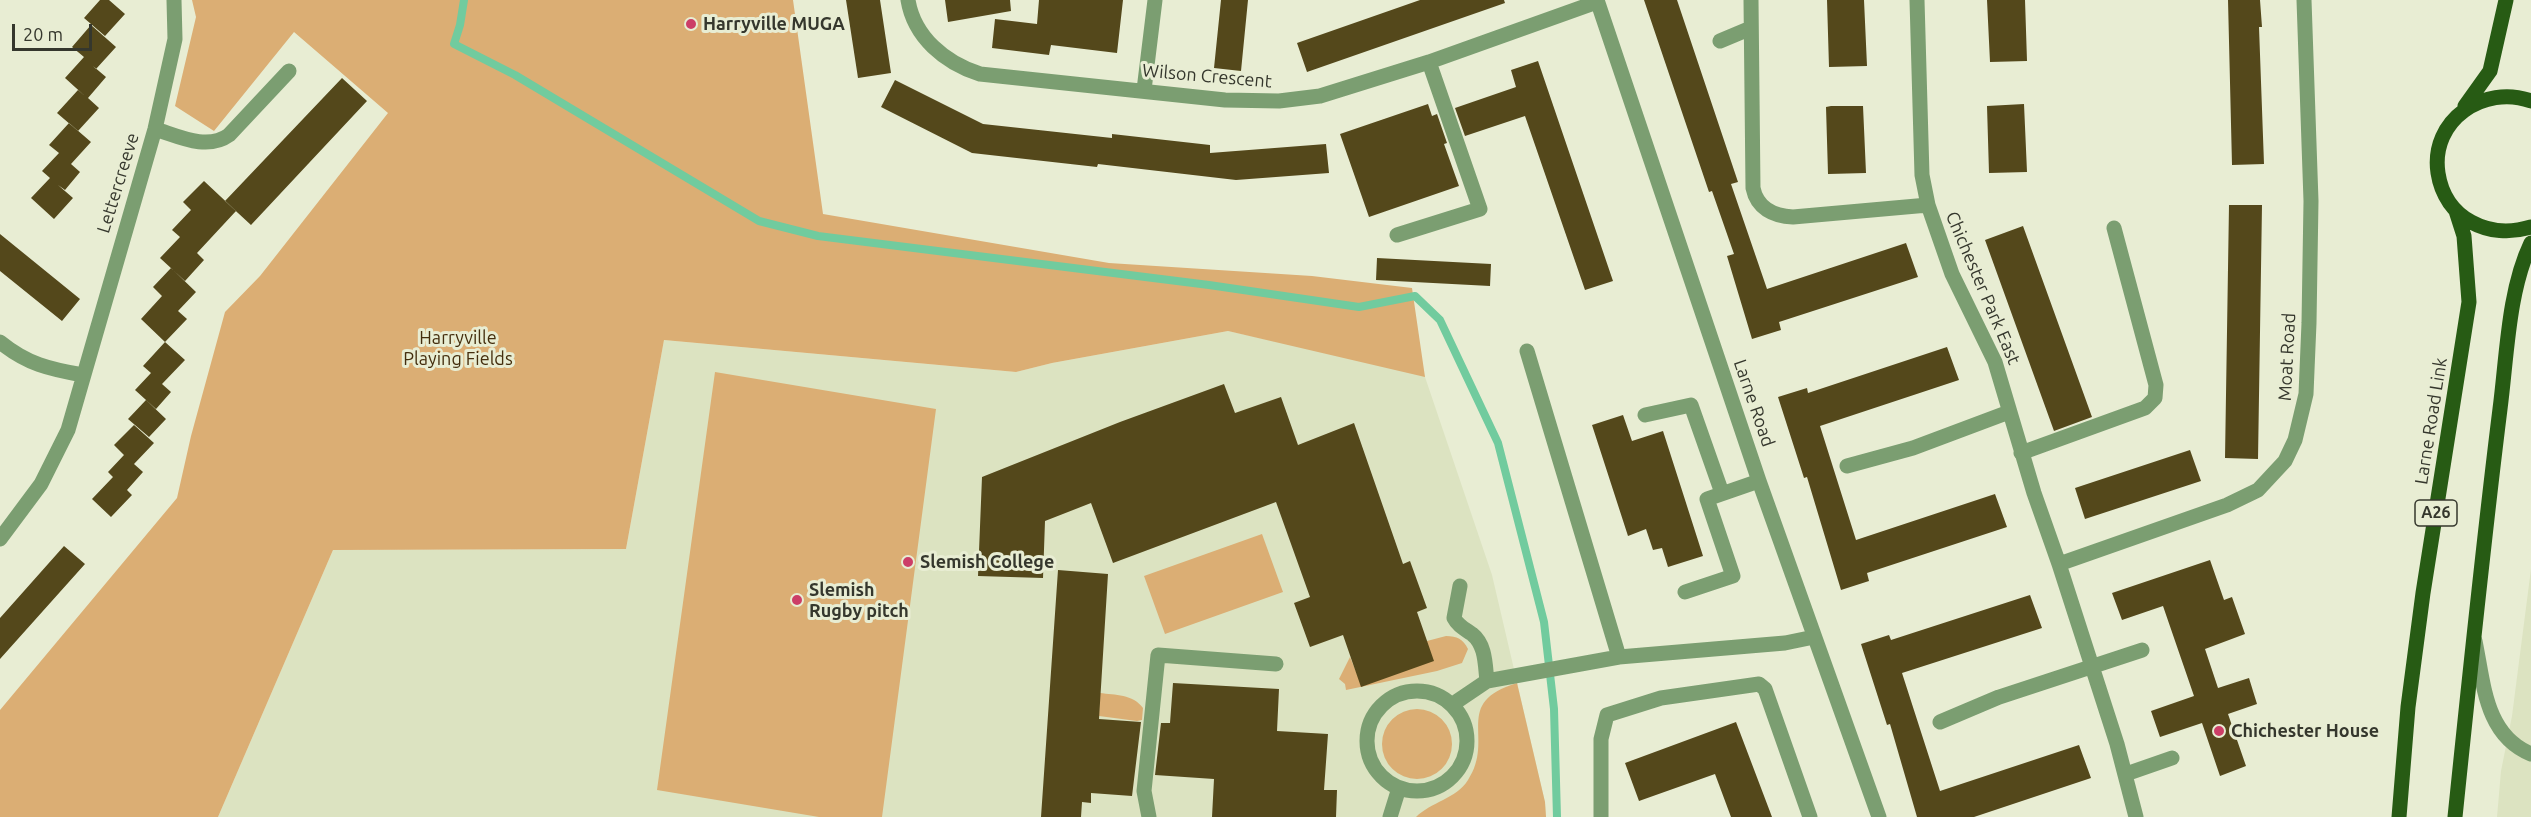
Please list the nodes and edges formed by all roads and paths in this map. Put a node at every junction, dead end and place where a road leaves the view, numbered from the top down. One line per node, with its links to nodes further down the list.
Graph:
1 (174, 0): 16 (street, Lettercreeve)
2 (908, 0): 13 (street, Wilson Crescent)
3 (1155, 0): 13 (street)
4 (1751, 0): 9 (street)
5 (1917, 0): 17 (street, Chichester Park East)
6 (2304, 0): 33 (street, Moat Road)
7 (2506, 0): 15 (main road, A26)
8 (1597, 1): 11 (street, Wilson Crescent); 30 (street, Larne Road)
9 (1751, 28): 10 (street); 17 (street)
10 (1720, 41)
11 (1429, 62): 13 (street, Wilson Crescent); 21 (street)
12 (289, 71): 16 (street)
13 (1144, 90)
14 (2531, 101): 15 (main road, A26)
15 (2460, 113): 18 (main road, A26)
16 (155, 129): 25 (street, Lettercreeve)
17 (1928, 205): 26 (street, Chichester Park East)
18 (2456, 211): 19 (main road, A26); 55 (main road, Larne Road Link / A26)
19 (2531, 227)
20 (2115, 228): 28 (street)
21 (1397, 235)
22 (2531, 243): 36 (main road)
23 (0, 342): 25 (street)
24 (1527, 351): 39 (street)
25 (83, 375): 32 (street, Lettercreeve)
26 (2009, 412): 28 (street, Chichester Park East); 29 (street)
27 (1645, 415): 31 (street)
28 (2021, 453): 33 (street, Chichester Park East)
29 (1847, 466)
30 (1759, 481): 31 (street); 37 (street, Larne Road)
31 (1722, 493): 35 (street)
32 (0, 539)
33 (2060, 564): 41 (street, Chichester Park East)
34 (1460, 586): 42 (street)
35 (1685, 592)
36 (2474, 635): 45 (street); 56 (main road)
37 (1814, 637): 39 (street); 53 (street, Larne Road)
38 (2142, 650): 41 (street)
39 (1619, 657): 42 (street)
40 (1276, 664): 49 (street)
41 (2092, 667): 44 (street); 47 (street, Chichester Park East)
42 (1487, 681): 43 (street)
43 (1453, 704): 48 (street); 48 (street)
44 (1940, 722)
45 (2531, 754)
46 (2172, 758): 47 (street)
47 (2126, 774): 54 (street, Chichester Park East)
48 (1399, 788): 50 (street)
49 (1149, 817)
50 (1390, 817)
51 (1601, 817): 52 (street)
52 (1810, 817)
53 (1879, 817)
54 (2136, 817)
55 (2399, 817)
56 (2455, 817)

